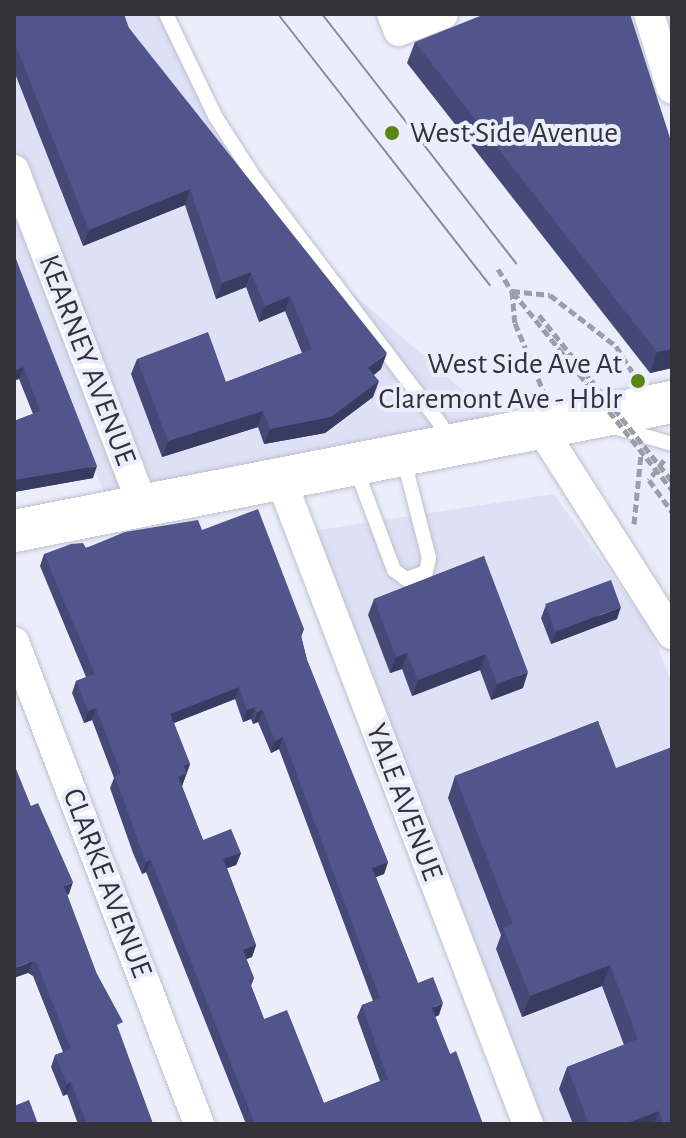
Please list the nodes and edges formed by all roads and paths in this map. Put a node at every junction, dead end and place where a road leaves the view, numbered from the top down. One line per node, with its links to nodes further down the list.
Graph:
1 (166, 14): 15 (lane)
2 (392, 14): 3 (street)
3 (443, 14)
4 (649, 14): 5 (street)
5 (672, 89)
6 (14, 170): 22 (street, KEARNEY AVENUE)
7 (498, 269): 8 (path)
8 (512, 291): 10 (path); 11 (path); 21 (path, bridge)
9 (539, 315): 20 (path, bridge)
10 (655, 392): 12 (main road)
11 (544, 415): 12 (main road); 15 (main road); 25 (street)
12 (590, 419): 13 (lane)
13 (643, 436): 14 (lane); 25 (path)
14 (672, 444)
15 (445, 448): 16 (main road)
16 (403, 456): 18 (main road); 18 (lane)
17 (672, 457): 23 (path)
18 (354, 465): 19 (main road)
19 (281, 480): 22 (main road); 29 (street, YALE AVENUE)
20 (672, 481)
21 (672, 490)
22 (143, 506): 24 (main road)
23 (672, 512)
24 (14, 531)
25 (629, 560): 26 (street)
26 (672, 634)
27 (14, 642): 28 (street, CLARKE AVENUE)
28 (199, 1124)
29 (528, 1124)

